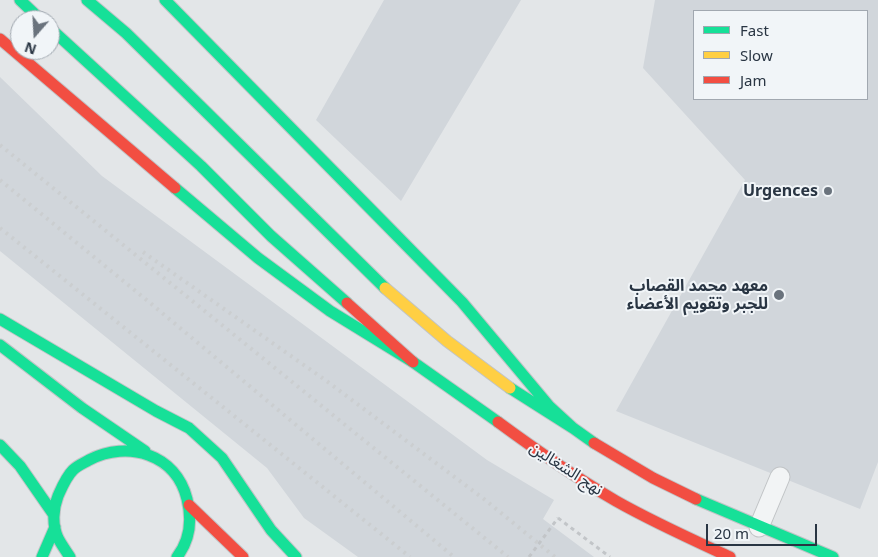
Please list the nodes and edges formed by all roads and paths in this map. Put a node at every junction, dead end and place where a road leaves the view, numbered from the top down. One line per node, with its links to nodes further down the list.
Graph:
1 (20, 0): 4 (main road)
2 (87, 0): 10 (main road)
3 (165, 0): 10 (main road)
4 (30, 10)
5 (60, 37): 9 (main road)
6 (0, 39): 9 (main road)
7 (0, 320): 22 (main road)
8 (0, 345): 12 (main road)
9 (414, 362): 25 (main road, نهج الشغالين)
10 (573, 428): 16 (main road)
11 (0, 445): 15 (main road)
12 (155, 457): 14 (main road); 15 (main road)
13 (780, 477): 16 (lane)
14 (189, 504): 20 (main road); 21 (main road)
15 (54, 515): 17 (main road)
16 (758, 526): 26 (main road)
17 (55, 527): 18 (main road); 19 (main road)
18 (42, 557)
19 (70, 557)
20 (177, 557)
21 (243, 557)
22 (296, 557)
23 (529, 557): 24 (path, bridge)
24 (610, 557)
25 (730, 557)
26 (833, 557)

